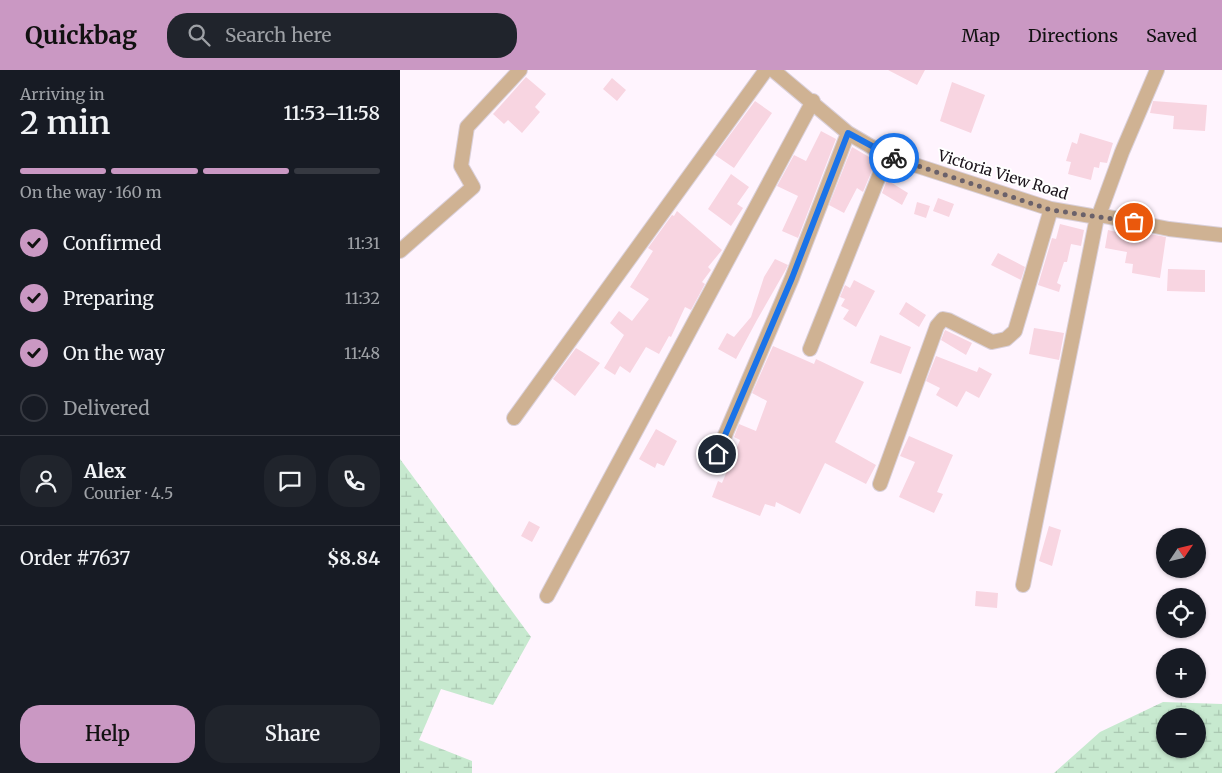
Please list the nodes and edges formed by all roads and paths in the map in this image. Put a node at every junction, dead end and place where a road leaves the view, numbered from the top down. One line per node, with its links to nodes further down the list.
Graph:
1 (520, 70): 11 (street)
2 (766, 70): 13 (street)
3 (774, 70): 5 (street, Victoria View Road)
4 (1157, 70): 9 (street)
5 (813, 101): 6 (street, Victoria View Road); 17 (street)
6 (848, 133): 7 (street, Victoria View Road); 14 (street)
7 (888, 156): 8 (street, Victoria View Road); 12 (street)
8 (1051, 210): 9 (street, Victoria View Road); 15 (street)
9 (1098, 216): 10 (street, Victoria View Road); 16 (street)
10 (1222, 234)
11 (400, 251)
12 (810, 349)
13 (514, 418)
14 (717, 454)
15 (880, 484)
16 (1024, 585)
17 (547, 596)

